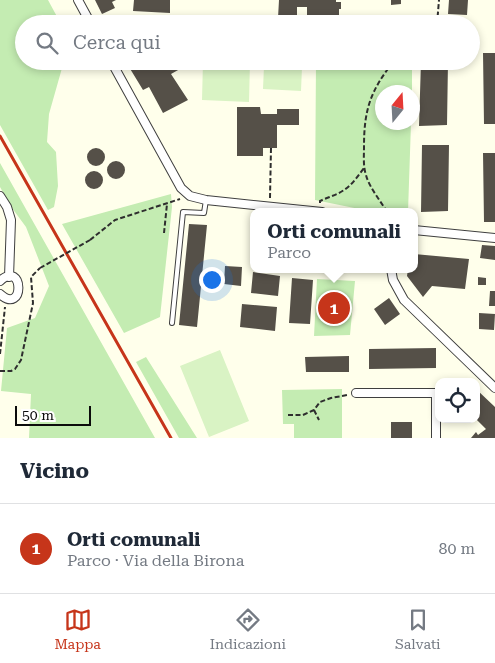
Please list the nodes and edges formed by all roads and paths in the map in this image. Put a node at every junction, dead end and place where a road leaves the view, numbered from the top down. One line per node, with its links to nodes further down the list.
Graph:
1 (78, 0): 3 (street)
2 (439, 0): 4 (path)
3 (86, 15)
4 (438, 15)
5 (116, 70): 11 (street)
6 (387, 70): 8 (path)
7 (271, 148): 13 (path)
8 (364, 168): 15 (path); 16 (path)
9 (0, 196): 21 (street)
10 (180, 199): 12 (path)
11 (206, 200): 13 (street); 25 (lane)
12 (166, 204): 18 (path); 27 (path, bridge)
13 (270, 207): 14 (street)
14 (280, 208)
15 (321, 208)
16 (385, 208)
17 (418, 230): 19 (street)
18 (164, 233)
19 (495, 238)
20 (392, 273): 28 (street)
21 (9, 277): 22 (street); 23 (street)
22 (0, 281)
23 (0, 294)
24 (2, 304): 26 (path)
25 (172, 323)
26 (0, 354)
27 (0, 371)
28 (495, 388)
29 (356, 393): 30 (path); 33 (street)
30 (314, 410): 31 (path); 32 (path)
31 (288, 415)
32 (319, 420)
33 (436, 438)

